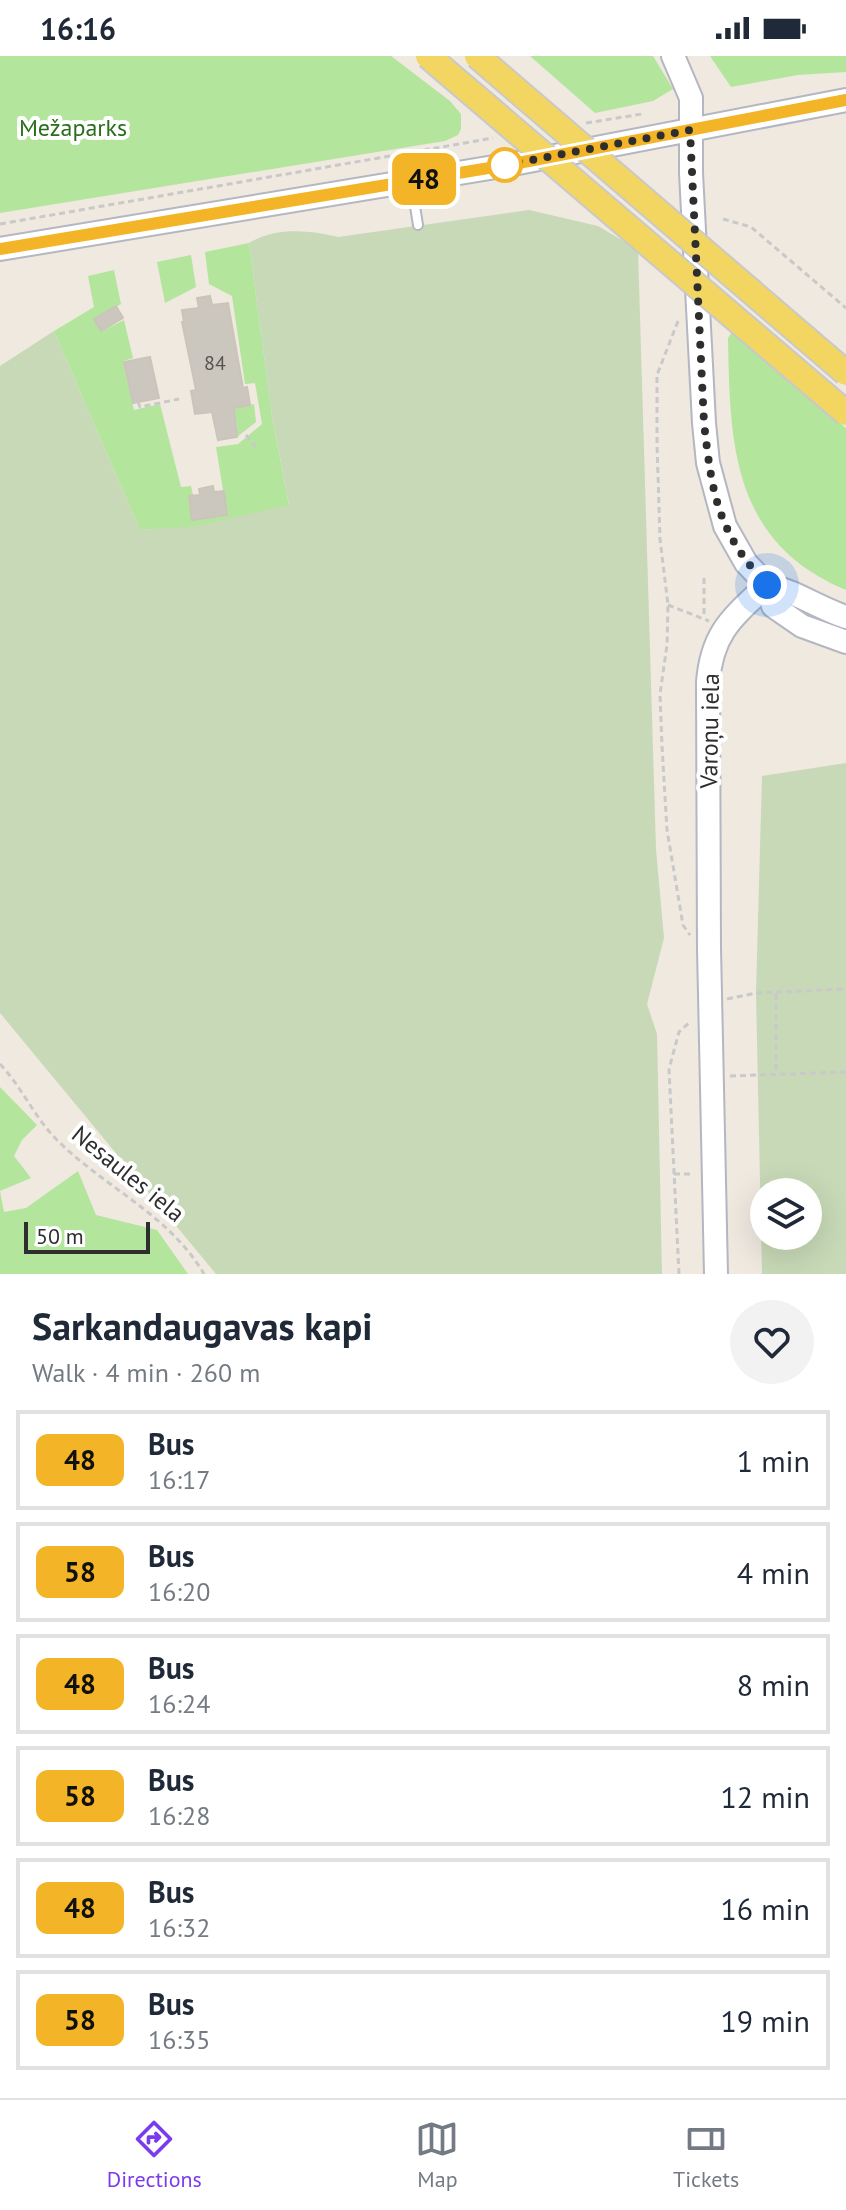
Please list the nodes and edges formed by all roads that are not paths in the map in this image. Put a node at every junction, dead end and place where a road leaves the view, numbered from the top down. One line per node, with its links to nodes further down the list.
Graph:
1 (428, 56): 10 (main road, bridge)
2 (477, 56): 9 (main road, bridge)
3 (673, 56): 5 (street)
4 (846, 100): 5 (street)
5 (690, 130): 6 (street); 11 (street)
6 (411, 181): 7 (lane); 8 (street)
7 (418, 225)
8 (0, 249)
9 (846, 373)
10 (846, 413)
11 (767, 585): 12 (street); 13 (street); 14 (street, Varoņu iela)
12 (846, 617)
13 (846, 642)
14 (716, 1274)

